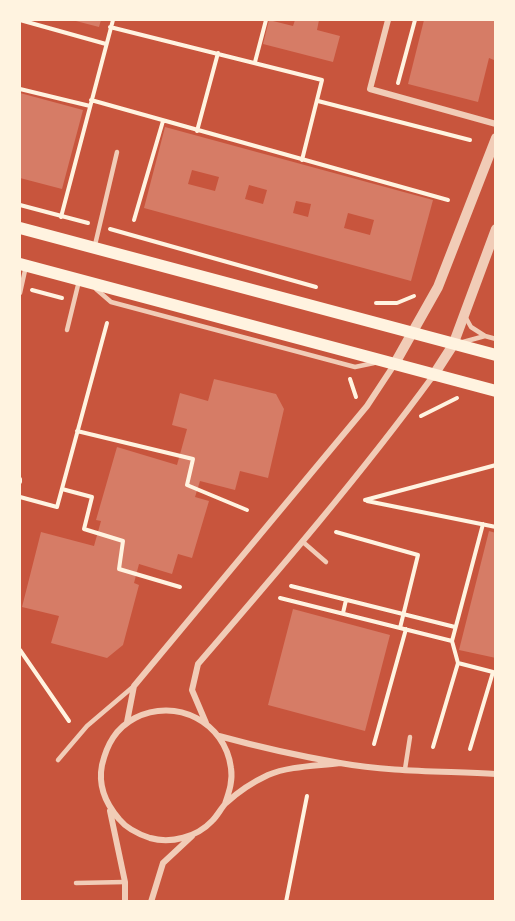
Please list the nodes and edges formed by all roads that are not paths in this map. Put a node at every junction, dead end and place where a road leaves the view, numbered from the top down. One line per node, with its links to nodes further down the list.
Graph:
1 (388, 20): 2 (street)
2 (495, 124)
3 (495, 138): 13 (street)
4 (117, 152): 7 (lane)
5 (20, 228): 7 (main road)
6 (495, 229): 11 (street)
7 (94, 248): 13 (main road)
8 (23, 265): 9 (main road); 10 (lane)
9 (85, 282): 12 (lane); 18 (main road)
10 (20, 293)
11 (464, 314): 14 (lane); 16 (street)
12 (67, 330)
13 (411, 333): 16 (main road); 18 (street)
14 (485, 336): 15 (lane); 16 (lane)
15 (495, 339)
16 (453, 345): 17 (main road); 19 (street)
17 (495, 355)
18 (394, 365): 19 (main road); 23 (street)
19 (433, 376): 20 (main road); 21 (street)
20 (495, 391)
21 (303, 542): 22 (lane); 25 (street)
22 (326, 562)
23 (134, 686): 24 (street); 28 (lane)
24 (127, 723): 25 (street); 33 (street)
25 (206, 723): 26 (street)
26 (219, 736): 29 (street); 32 (street)
27 (411, 737): 30 (lane)
28 (58, 760)
29 (340, 763): 30 (street); 32 (street)
30 (405, 769): 31 (street)
31 (495, 774)
32 (225, 804): 34 (street)
33 (109, 807): 34 (street); 35 (street)
34 (194, 835): 38 (street)
35 (125, 882): 36 (lane); 37 (street)
36 (76, 883)
37 (125, 902)
38 (151, 902)

